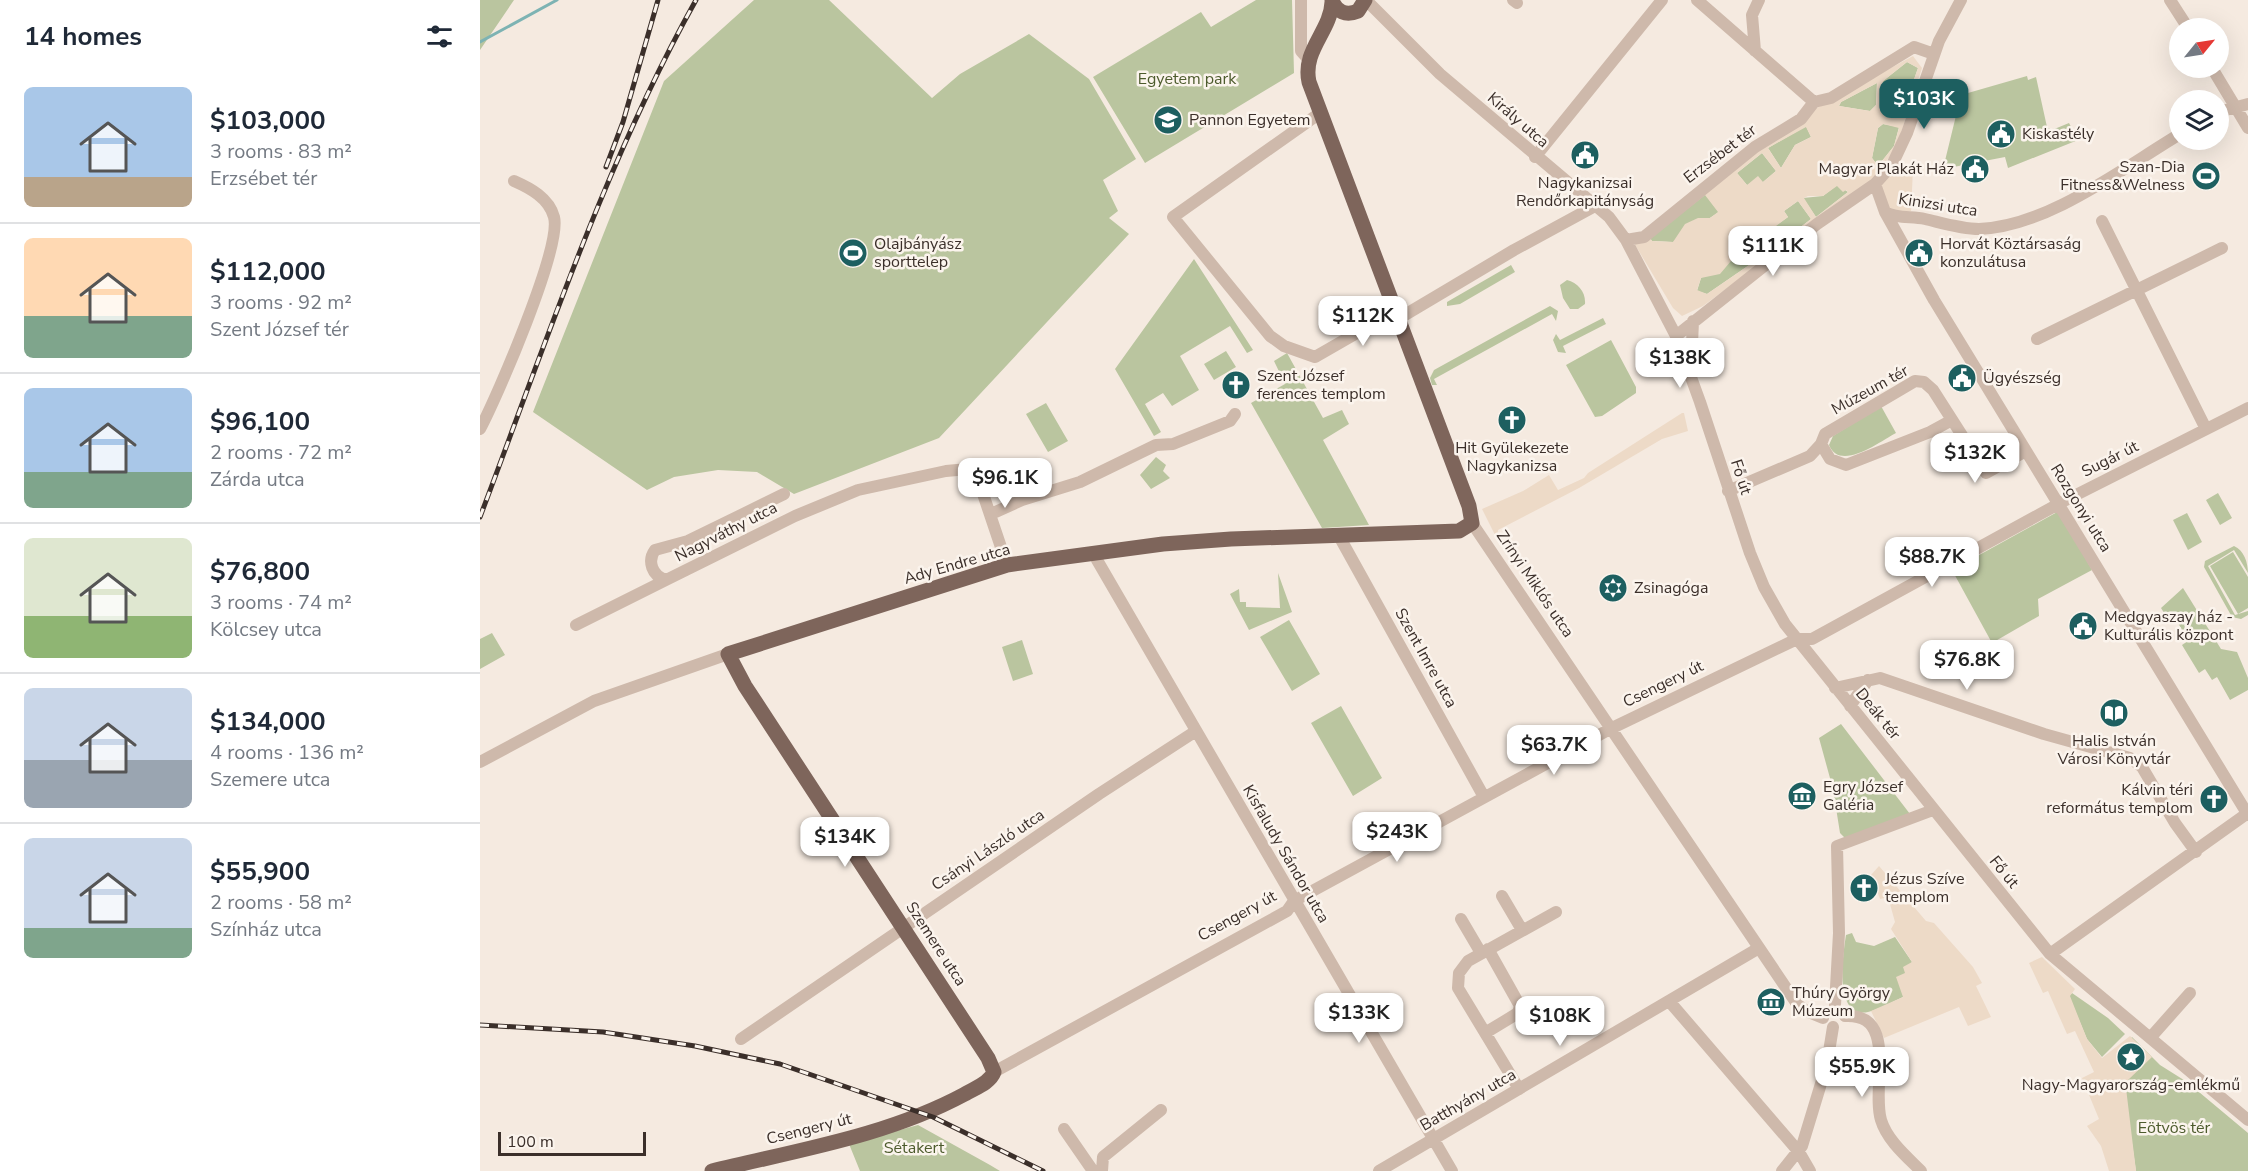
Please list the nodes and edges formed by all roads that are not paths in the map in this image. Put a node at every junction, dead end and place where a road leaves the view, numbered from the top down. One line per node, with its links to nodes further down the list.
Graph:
1 (1301, 0): 15 (street)
2 (1365, 0): 9 (main road, Zrínyi Miklós utca); 11 (street, Király utca)
3 (1662, 0): 24 (street)
4 (1697, 0): 13 (street)
5 (1759, 0): 13 (street)
6 (1961, 0): 14 (street)
7 (2170, 0): 10 (street)
8 (1332, 1): 9 (main road); 12 (main road, Zrínyi Miklós utca)
9 (1350, 13): 11 (street, Király utca); 12 (main road, Zrínyi Miklós utca)
10 (2182, 18)
11 (1388, 24): 24 (street, Király utca)
12 (1320, 35): 15 (main road, Zrínyi Miklós utca)
13 (1755, 51): 17 (street)
14 (1934, 54): 17 (street, Erzsébet tér); 26 (street)
15 (1309, 60): 21 (main road, Zrínyi Miklós utca)
16 (2218, 78): 19 (street)
17 (1814, 102): 30 (street, Erzsébet tér)
18 (2248, 104): 19 (street)
19 (2235, 106): 20 (street); 22 (street)
20 (2229, 108)
21 (1320, 113): 33 (main road, Zrínyi Miklós utca); 33 (street)
22 (2248, 128)
23 (2169, 141): 28 (street, Kinizsi utca)
24 (1535, 157): 27 (street, Király utca)
25 (514, 181): 41 (street)
26 (1875, 184): 28 (street, Rozgonyi utca); 34 (street)
27 (1595, 206): 30 (street, Király utca); 33 (street)
28 (1885, 212): 44 (street, Rozgonyi utca)
29 (2102, 221): 32 (street)
30 (1626, 240): 35 (street, Fő út)
31 (2222, 248): 32 (street)
32 (2136, 291): 36 (street); 42 (street)
33 (1396, 315): 49 (main road, Zrínyi Miklós utca)
34 (1693, 321): 35 (street); 37 (street)
35 (1676, 336): 37 (street, Fő út)
36 (2037, 339)
37 (1690, 374): 45 (street, Fő út)
38 (2248, 408): 42 (street, Sugár út)
39 (1235, 414): 48 (street)
40 (1952, 420): 43 (street); 43 (street, Múzeum tér); 44 (street, Múzeum tér)
41 (480, 429)
42 (2206, 429): 47 (street, Sugár út)
43 (1821, 444): 45 (street, Múzeum tér)
44 (2026, 451): 47 (street, Rozgonyi utca)
45 (1728, 491): 55 (street, Fő út)
46 (784, 495): 53 (street, Nagyváthy utca)
47 (2059, 504): 55 (street, Sugár út); 65 (street, Rozgonyi utca)
48 (991, 514): 52 (street); 53 (street, Nagyváthy utca)
49 (1472, 523): 50 (main road, Ady Endre utca); 60 (street, Zrínyi Miklós utca)
50 (1339, 536): 51 (main road, Ady Endre utca); 63 (street, Szent Imre utca)
51 (1097, 553): 52 (main road, Ady Endre utca); 61 (street, Kisfaludy Sándor utca)
52 (1006, 565): 56 (main road, Ady Endre utca)
53 (666, 580): 54 (street)
54 (576, 625)
55 (1797, 639): 58 (street, Deák tér); 60 (street, Csengery út)
56 (728, 654): 62 (street, Ady Endre utca); 71 (main road, Szemere utca)
57 (1868, 680): 58 (street); 59 (street); 66 (street)
58 (1835, 688): 59 (street, Deák tér)
59 (1850, 706): 64 (street, Deák tér)
60 (1610, 729): 63 (street, Csengery út); 73 (street, Zrínyi Miklós utca)
61 (1196, 731): 68 (street, Kisfaludy Sándor utca); 71 (street, Csányi László utca)
62 (480, 762)
63 (1485, 796): 68 (street, Csengery út)
64 (1933, 810): 75 (street, Fő út); 78 (street)
65 (2248, 814): 66 (street)
66 (2196, 852): 75 (street)
67 (1502, 896): 72 (street)
68 (1294, 901): 85 (street, Csengery út); 90 (street, Kisfaludy Sándor utca)
69 (1556, 912): 72 (street)
70 (1461, 920): 74 (street)
71 (905, 928): 84 (street, Csányi László utca); 85 (main road, Szemere utca)
72 (1522, 930): 74 (street)
73 (1759, 948): 77 (street, Batthyány utca); 80 (street, Zrínyi Miklós utca)
74 (1484, 951): 82 (street); 82 (street)
75 (2050, 954): 83 (street)
76 (2190, 993): 83 (street)
77 (1669, 1001): 86 (street, Batthyány utca); 91 (street)
78 (1835, 1005): 79 (street); 80 (street)
79 (1845, 1016): 81 (street); 99 (street)
80 (1823, 1018): 81 (street)
81 (1833, 1027): 91 (street)
82 (1485, 1033): 86 (street)
83 (2151, 1037): 88 (street)
84 (741, 1039)
85 (994, 1072): 92 (main road, Csengery út)
86 (1519, 1089): 90 (street, Batthyány utca)
87 (1161, 1110): 94 (street)
88 (2248, 1119)
89 (1064, 1129): 93 (street)
90 (1433, 1139): 95 (street, Batthyány utca); 96 (street, Kisfaludy Sándor utca)
91 (1799, 1152): 97 (street); 98 (street)
92 (720, 1170)
93 (1093, 1171)
94 (1102, 1171)
95 (1379, 1171)
96 (1452, 1171)
97 (1782, 1171)
98 (1810, 1171)
99 (1921, 1171)

